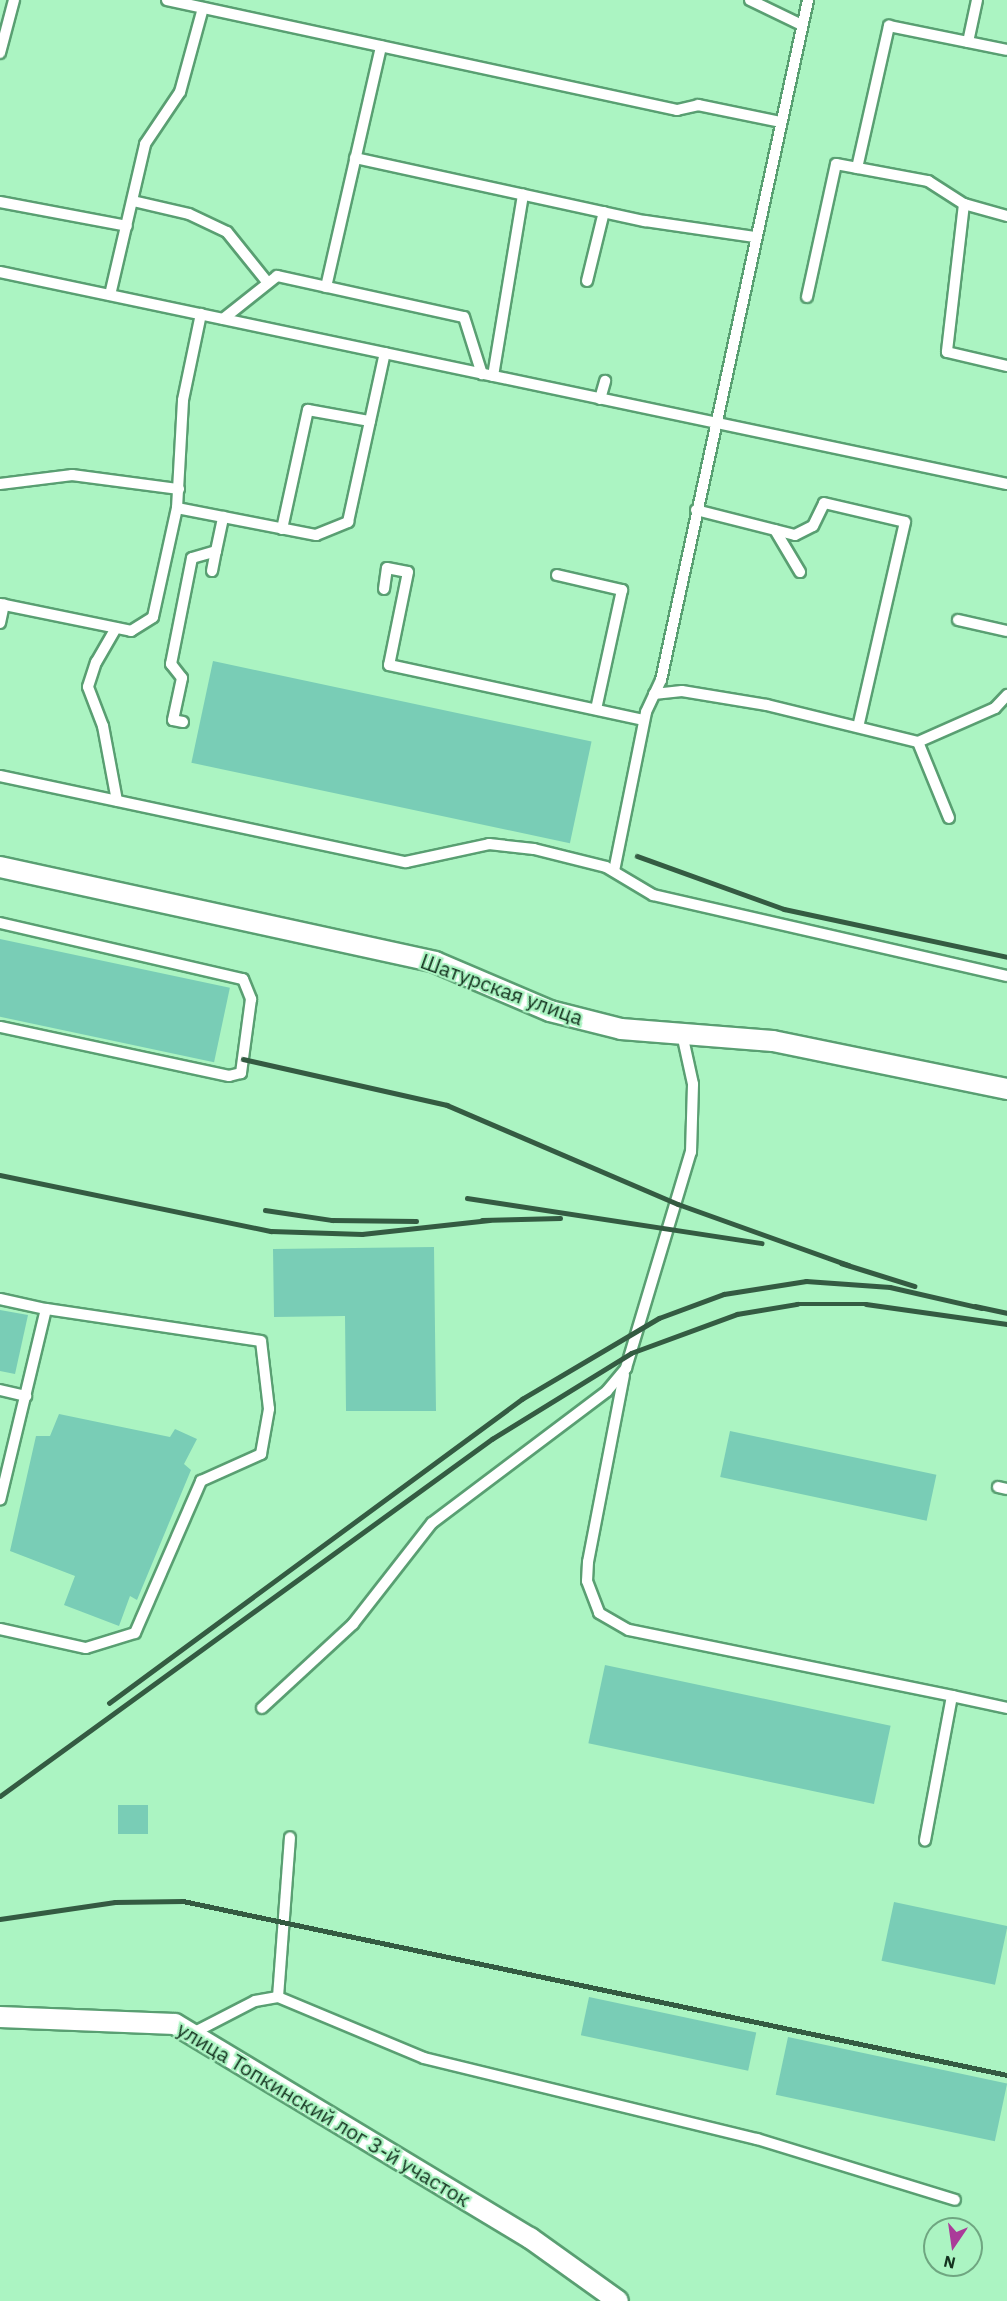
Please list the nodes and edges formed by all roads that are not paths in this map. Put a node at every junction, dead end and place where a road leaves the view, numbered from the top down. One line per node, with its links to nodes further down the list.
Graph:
1 (14, 0): 11 (lane)
2 (167, 0): 6 (lane)
3 (750, 0): 7 (lane)
4 (808, 0): 7 (lane)
5 (977, 0): 8 (lane)
6 (203, 8): 9 (lane); 16 (lane)
7 (802, 25): 12 (lane)
8 (968, 42): 10 (lane); 14 (lane)
9 (381, 46): 12 (lane); 13 (lane)
10 (1007, 50)
11 (0, 53)
12 (781, 122): 22 (lane)
13 (355, 158): 15 (lane); 26 (lane)
14 (858, 168): 18 (lane); 28 (lane)
15 (523, 194): 19 (lane); 33 (lane)
16 (133, 201): 21 (lane); 25 (lane)
17 (0, 202): 21 (lane)
18 (964, 204): 20 (lane); 32 (lane)
19 (604, 212): 22 (lane); 24 (lane)
20 (1007, 216)
21 (127, 226): 27 (lane)
22 (755, 237): 37 (lane)
23 (0, 272): 27 (lane)
24 (587, 281)
25 (268, 283): 26 (lane); 30 (lane)
26 (326, 287): 33 (lane)
27 (110, 295): 29 (lane)
28 (807, 297)
29 (201, 314): 30 (lane); 40 (lane)
30 (223, 319): 31 (lane)
31 (385, 353): 33 (lane); 36 (lane)
32 (1007, 366)
33 (488, 375): 35 (lane)
34 (604, 381): 35 (lane)
35 (600, 399): 37 (lane)
36 (370, 421): 44 (lane); 44 (lane)
37 (714, 423): 39 (lane); 42 (lane)
38 (0, 484): 40 (lane)
39 (1007, 484)
40 (179, 489): 41 (lane)
41 (177, 508): 43 (lane); 54 (lane)
42 (696, 510): 45 (lane); 56 (lane)
43 (223, 517): 44 (lane); 46 (lane)
44 (282, 529)
45 (775, 530): 48 (lane); 61 (lane)
46 (216, 551): 47 (lane); 60 (lane)
47 (212, 572)
48 (800, 572)
49 (557, 575): 58 (lane)
50 (384, 589): 58 (lane)
51 (2, 604): 53 (lane); 54 (lane)
52 (958, 620): 55 (lane)
53 (0, 623)
54 (116, 628): 64 (lane)
55 (1007, 632)
56 (654, 694): 59 (lane); 61 (lane)
57 (1007, 695): 62 (lane)
58 (596, 709): 59 (lane)
59 (644, 720): 67 (lane)
60 (183, 722)
61 (858, 727): 62 (lane)
62 (918, 741): 65 (lane)
63 (0, 776): 64 (lane)
64 (117, 801): 67 (lane)
65 (949, 818)
66 (0, 867): 71 (street, Шатурская улица)
67 (614, 871): 69 (lane)
68 (0, 923): 70 (lane)
69 (1007, 976)
70 (0, 1027)
71 (682, 1034): 72 (street, Шатурская улица); 75 (lane)
72 (1007, 1089)
73 (0, 1299): 74 (lane)
74 (46, 1309): 77 (lane); 79 (lane)
75 (626, 1368): 80 (lane); 81 (lane)
76 (0, 1390): 77 (lane)
77 (26, 1396): 78 (lane)
78 (0, 1500)
79 (0, 1629)
80 (952, 1696): 82 (lane); 84 (lane)
81 (262, 1708)
82 (1007, 1708)
83 (290, 1837): 85 (lane)
84 (925, 1840)
85 (278, 1997): 87 (lane); 88 (lane)
86 (0, 2017): 87 (street, улица Топкинский лог 3-й участок)
87 (193, 2033): 89 (street, улица Топкинский лог 3-й участок)
88 (955, 2200)
89 (618, 2301)

